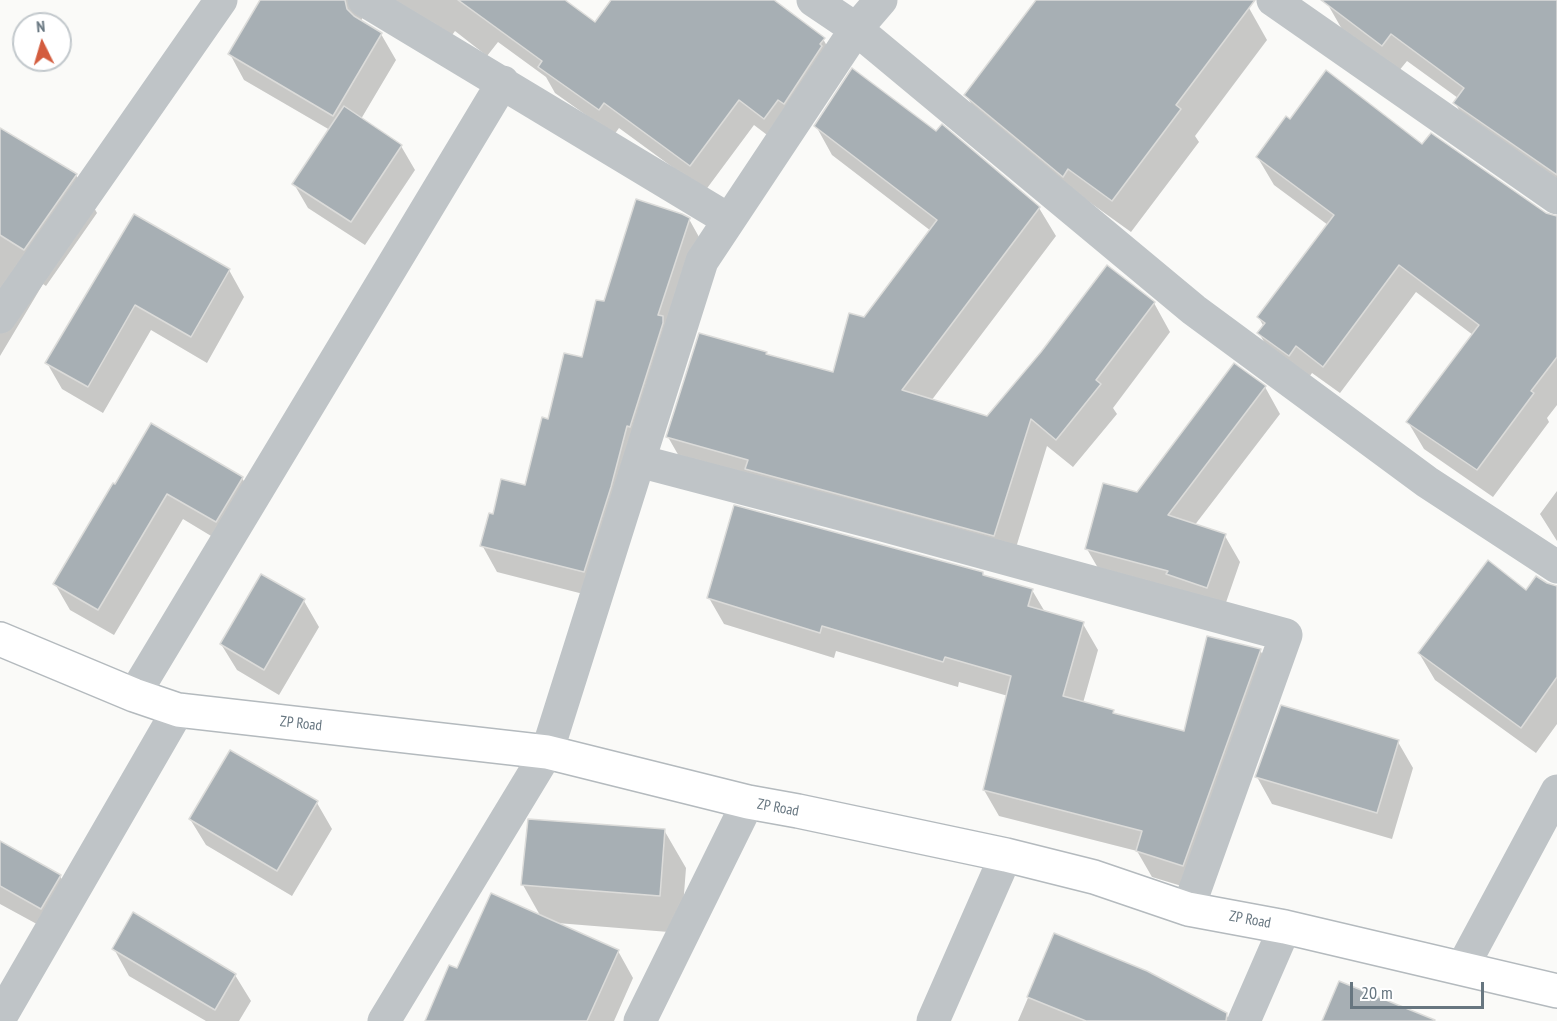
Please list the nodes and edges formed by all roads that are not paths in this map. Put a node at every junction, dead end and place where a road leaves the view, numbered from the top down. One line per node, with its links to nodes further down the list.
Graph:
1 (221, 0): 10 (street)
2 (364, 0): 7 (street)
3 (813, 0): 6 (street)
4 (881, 0): 6 (street)
5 (1273, 0): 8 (street)
6 (856, 28): 9 (street); 12 (street)
7 (503, 82): 9 (street); 14 (street)
8 (1557, 198)
9 (729, 220): 11 (street)
10 (0, 317)
11 (639, 461): 16 (street); 20 (street)
12 (1557, 567)
13 (0, 639): 14 (street, ZP Road)
14 (134, 694): 15 (street, ZP Road)
15 (178, 710): 16 (street, ZP Road); 24 (street)
16 (547, 752): 18 (street, ZP Road); 25 (street)
17 (1557, 791): 22 (street)
18 (748, 802): 19 (street, ZP Road); 26 (street)
19 (1006, 855): 20 (street, ZP Road); 27 (street)
20 (1188, 909): 21 (street, ZP Road)
21 (1286, 927): 22 (street, ZP Road); 28 (street)
22 (1462, 968): 23 (street, ZP Road)
23 (1557, 991)
24 (0, 1018)
25 (384, 1021)
26 (640, 1021)
27 (933, 1021)
28 (1244, 1021)

